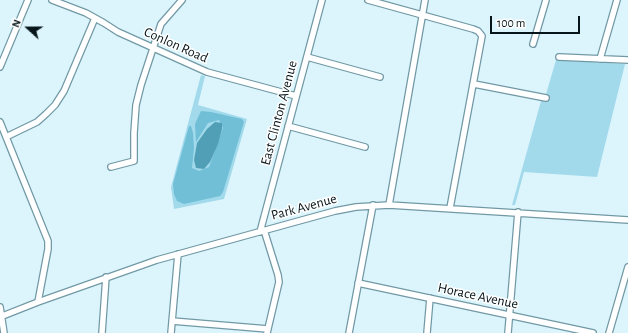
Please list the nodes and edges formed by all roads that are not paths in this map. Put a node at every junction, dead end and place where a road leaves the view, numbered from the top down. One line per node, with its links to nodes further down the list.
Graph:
1 (28, 0): 13 (street)
2 (52, 0): 10 (street, Conlon Road)
3 (182, 0): 12 (street)
4 (322, 0): 14 (street, East Clinton Avenue)
5 (368, 0): 9 (street)
6 (425, 0): 9 (street)
7 (546, 0): 11 (street)
8 (617, 0): 16 (street)
9 (423, 15): 20 (street); 28 (street)
10 (95, 18): 12 (street, Conlon Road); 25 (street)
11 (533, 44)
12 (153, 48): 21 (street, Conlon Road); 27 (street)
13 (2, 57): 18 (street)
14 (307, 57): 19 (street); 21 (street, East Clinton Avenue)
15 (560, 57): 16 (street)
16 (600, 59): 17 (street)
17 (628, 60)
18 (0, 67)
19 (380, 77)
20 (474, 84): 22 (street); 30 (street)
21 (296, 96): 24 (street, East Clinton Avenue)
22 (546, 98)
23 (0, 122): 25 (street)
24 (288, 126): 26 (street); 33 (street, East Clinton Avenue)
25 (6, 137): 39 (street)
26 (366, 147)
27 (110, 167)
28 (389, 204): 29 (street, Park Avenue); 30 (street, Park Avenue)
29 (373, 205): 33 (street, Park Avenue); 37 (street)
30 (450, 208): 31 (street, Park Avenue)
31 (518, 212): 32 (street, Park Avenue); 41 (street)
32 (628, 220)
33 (262, 231): 34 (street, Park Avenue); 44 (street)
34 (178, 254): 36 (street, Park Avenue); 43 (street)
35 (628, 267): 52 (street)
36 (106, 277): 39 (street, Park Avenue); 46 (street)
37 (358, 283): 38 (street, Horace Avenue); 48 (street)
38 (430, 298): 41 (street, Horace Avenue); 49 (street)
39 (38, 302): 42 (street, Park Avenue)
40 (0, 307): 42 (street)
41 (509, 316): 50 (street); 51 (street, Horace Avenue)
42 (1, 317): 45 (street)
43 (172, 321): 44 (street); 47 (street)
44 (267, 331)
45 (4, 333)
46 (102, 333)
47 (171, 333)
48 (348, 333)
49 (427, 333)
50 (508, 333)
51 (592, 333)
52 (609, 333)

